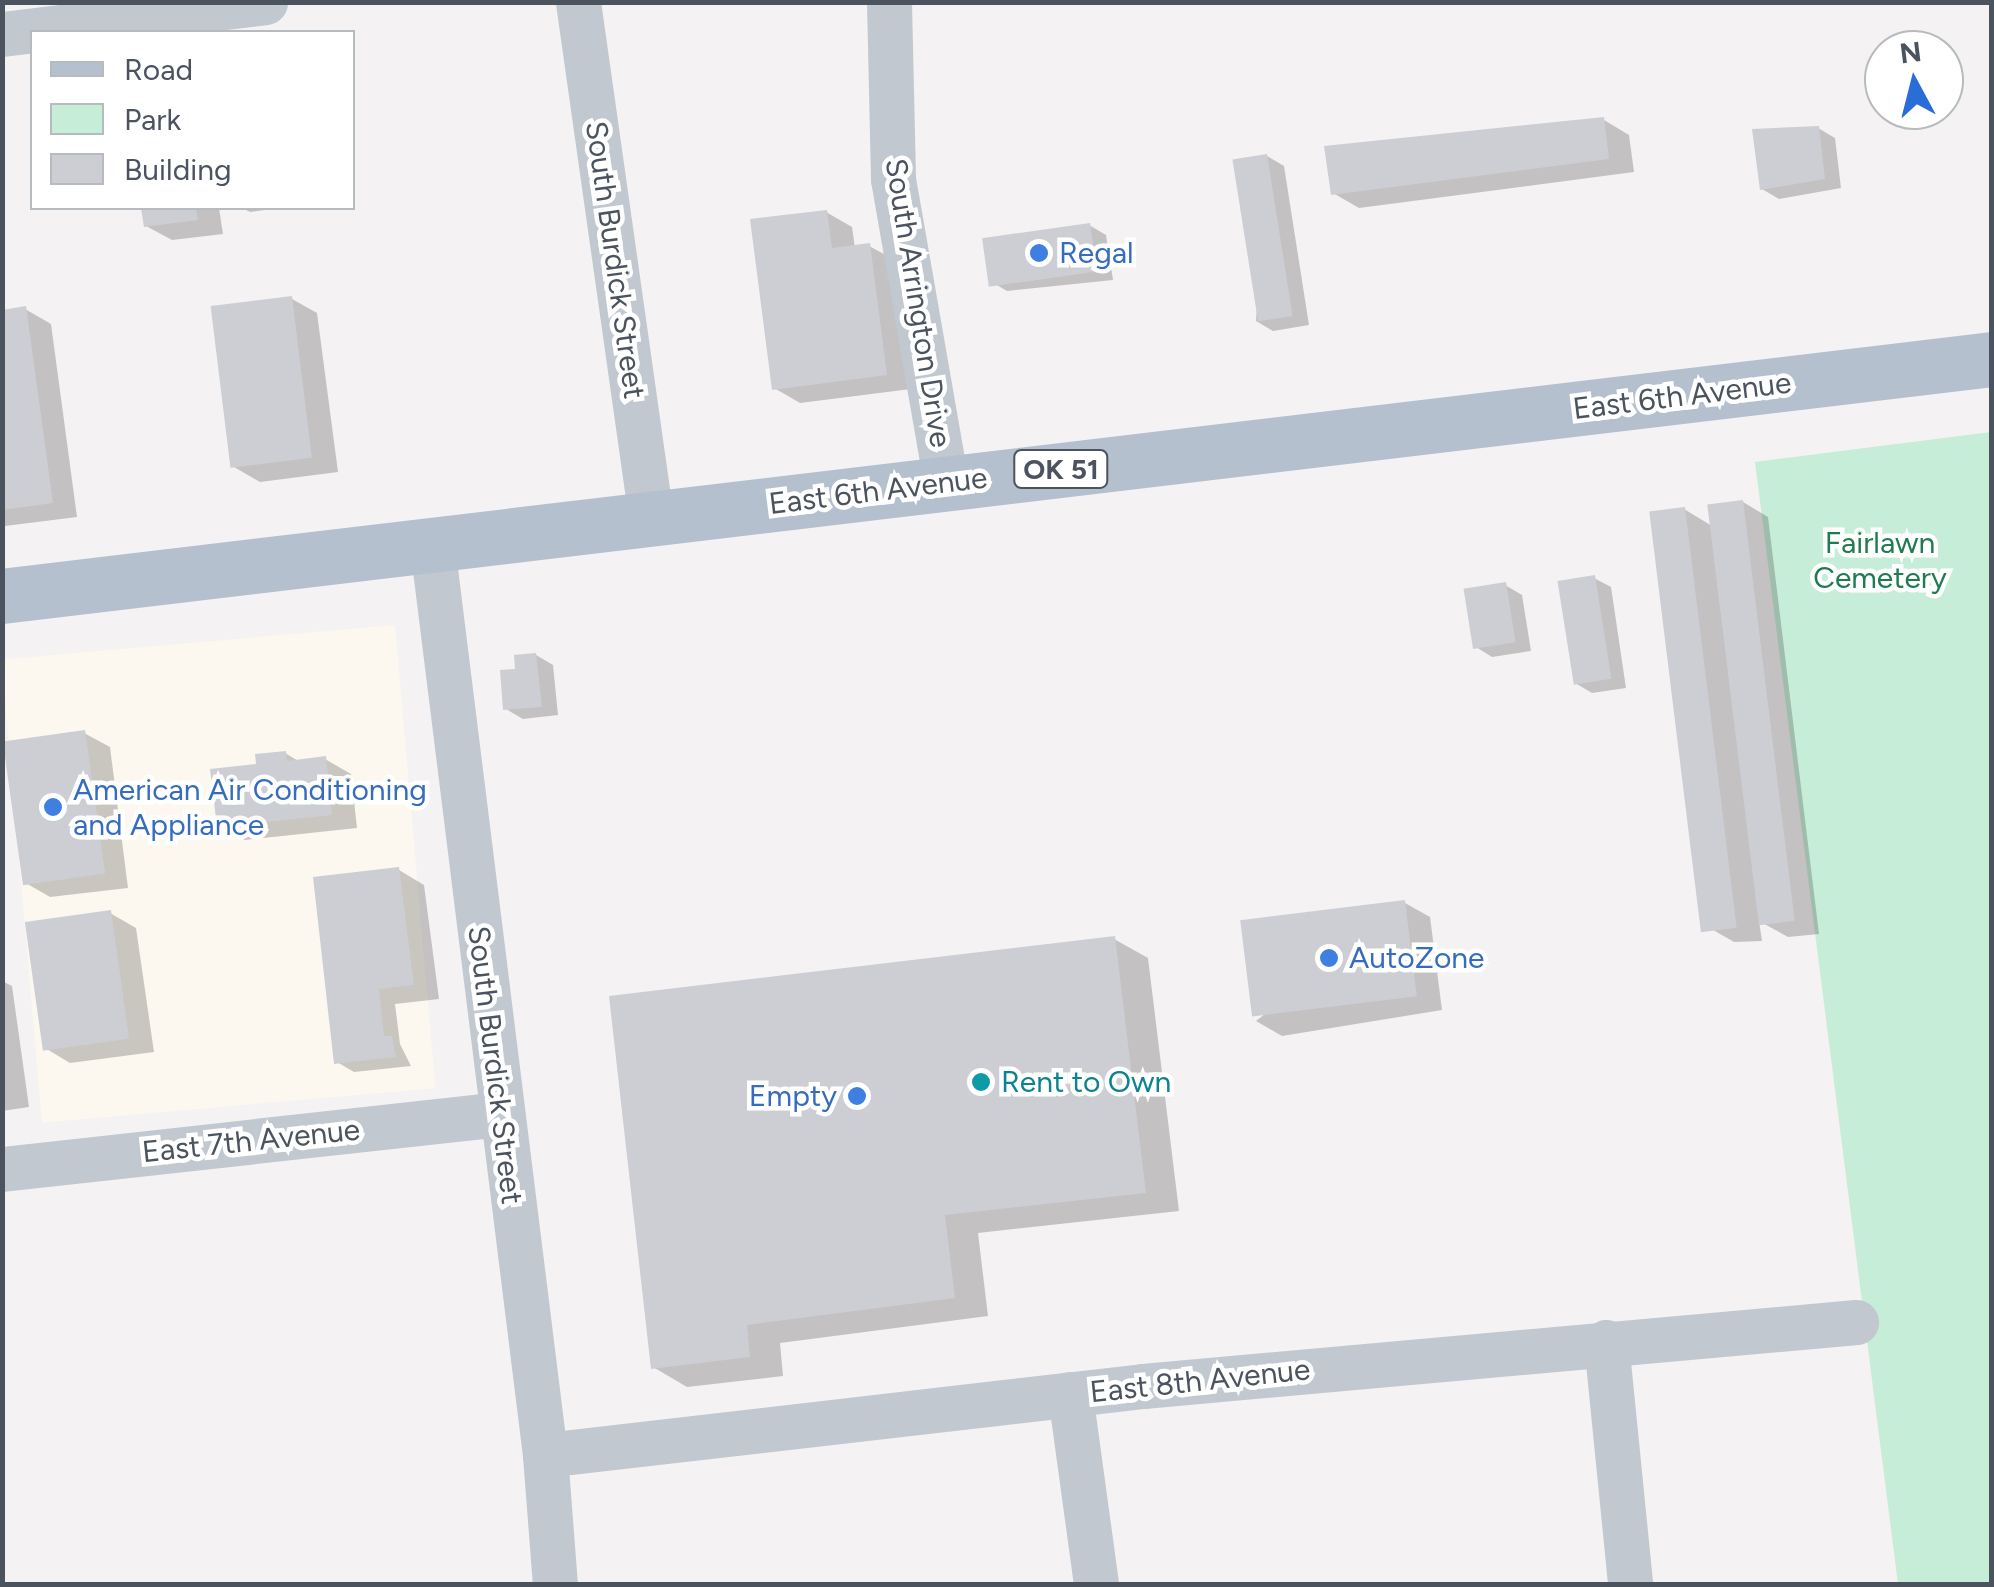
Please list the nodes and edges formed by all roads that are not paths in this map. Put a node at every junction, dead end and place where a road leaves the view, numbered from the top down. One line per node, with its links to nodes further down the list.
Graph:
1 (266, 2): 4 (street)
2 (578, 2): 7 (street, South Burdick Street)
3 (889, 2): 6 (street, South Arrington Drive)
4 (6, 23)
5 (1992, 359): 6 (main road, East 6th Avenue / OK 51)
6 (946, 482): 7 (main road, East 6th Avenue / OK 51)
7 (651, 518): 8 (main road, East 6th Avenue / OK 51)
8 (432, 545): 9 (main road, East 6th Avenue / OK 51); 10 (street, South Burdick Street)
9 (2, 596)
10 (500, 1114): 11 (street, East 7th Avenue); 15 (street, South Burdick Street)
11 (2, 1169)
12 (1856, 1322): 13 (street, East 8th Avenue)
13 (1606, 1342): 14 (street, East 8th Avenue); 18 (street)
14 (1070, 1394): 15 (street, East 8th Avenue); 17 (street)
15 (545, 1455): 16 (street, South Burdick Street)
16 (554, 1584)
17 (1096, 1584)
18 (1630, 1584)

